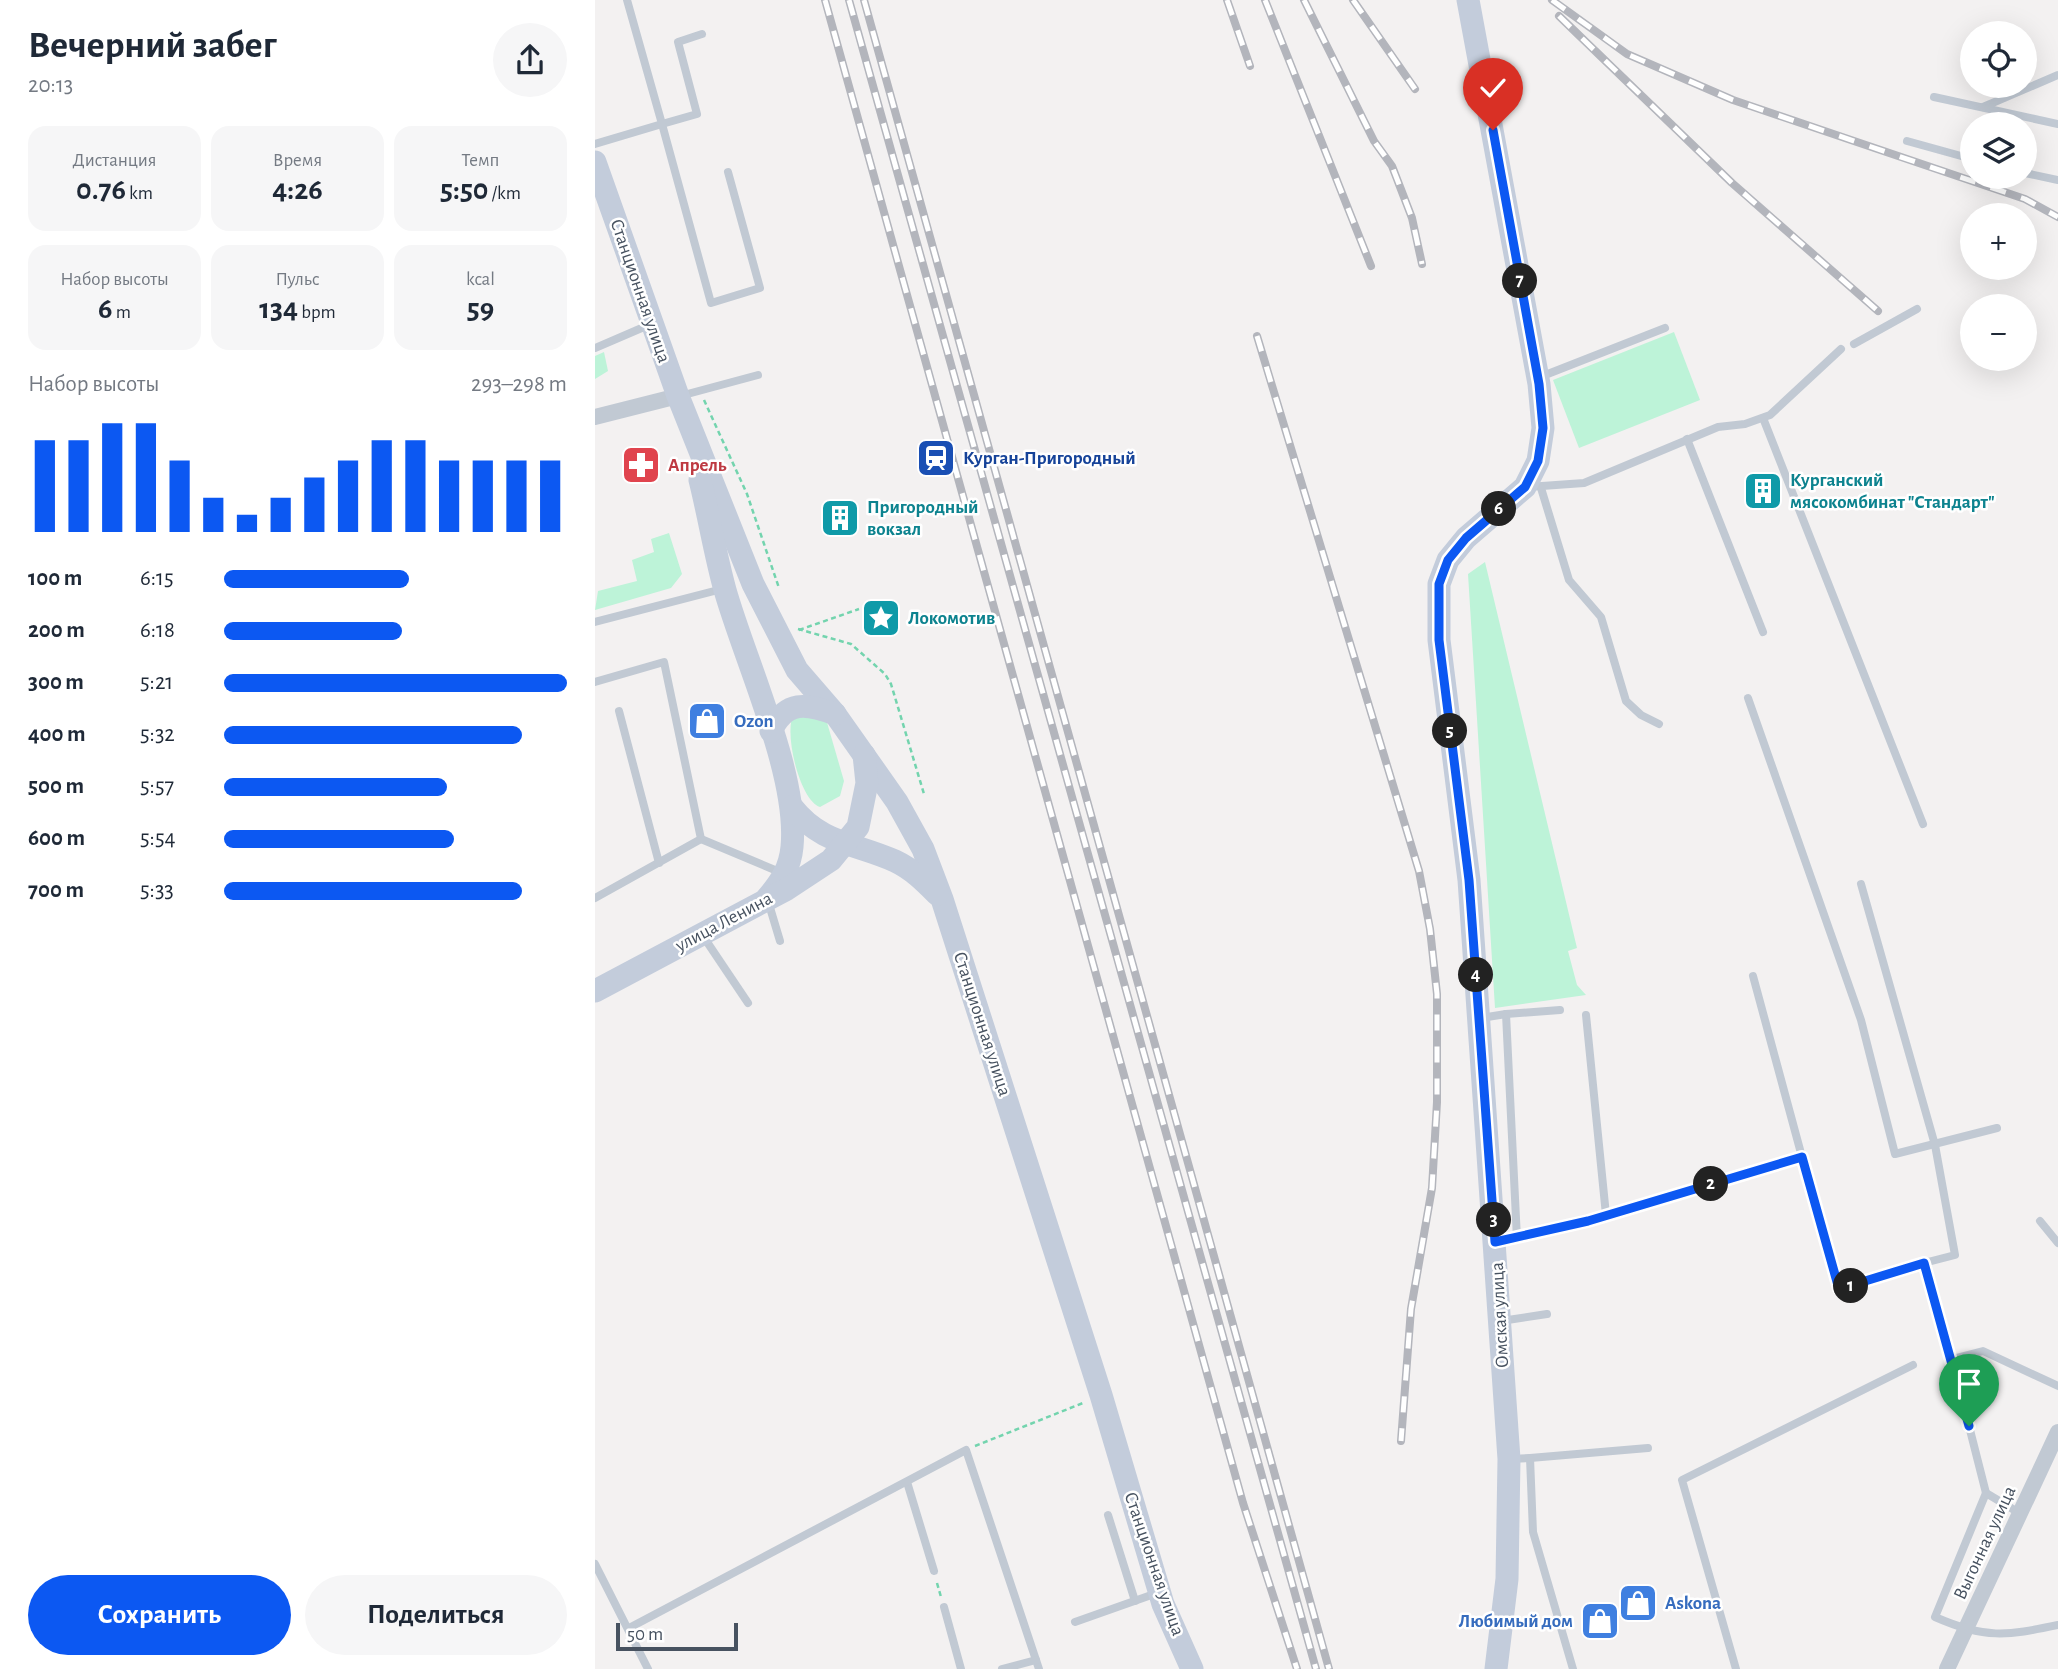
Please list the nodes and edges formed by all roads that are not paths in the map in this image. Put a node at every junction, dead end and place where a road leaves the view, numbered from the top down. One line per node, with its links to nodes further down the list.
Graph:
1 (627, 0): 7 (lane)
2 (1468, 0): 23 (main road, Омская улица)
3 (702, 34): 7 (lane)
4 (2058, 75): 6 (lane)
5 (1934, 97): 6 (lane)
6 (1983, 107): 8 (lane)
7 (662, 124): 10 (lane); 13 (lane)
8 (2058, 124)
9 (1907, 141): 11 (lane)
10 (595, 144)
11 (1960, 156)
12 (595, 162): 17 (main road, Станционная улица)
13 (728, 172)
14 (2037, 176): 15 (lane)
15 (2058, 180)
16 (1917, 309): 19 (lane)
17 (652, 324): 20 (lane); 24 (main road, Станционная улица)
18 (1665, 328): 23 (lane)
19 (1854, 344)
20 (595, 348)
21 (1841, 349): 26 (lane)
22 (758, 375): 24 (lane)
23 (1538, 378): 29 (main road, Омская улица)
24 (677, 396): 25 (street); 27 (main road, Станционная улица)
25 (595, 417)
26 (1763, 418): 28 (lane); 41 (lane)
27 (687, 419): 30 (main road, Станционная улица); 36 (main road, Станционная улица)
28 (1687, 439): 29 (lane); 32 (lane)
29 (1533, 488): 37 (lane); 58 (main road, Омская улица)
30 (724, 589): 31 (lane); 38 (main road, Станционная улица)
31 (595, 622)
32 (1763, 632)
33 (595, 682): 42 (lane)
34 (1748, 698): 60 (lane)
35 (619, 711): 44 (lane)
36 (835, 714): 38 (main road); 39 (main road, Станционная улица)
37 (1659, 724)
38 (771, 731): 40 (main road, Станционная улица)
39 (865, 755): 43 (main road, улица Ленина); 49 (main road, Станционная улица)
40 (792, 807): 43 (main road); 45 (main road, Станционная улица)
41 (1923, 824)
42 (701, 839): 44 (lane); 45 (lane)
43 (847, 844): 48 (main road, улица Ленина); 49 (main road)
44 (659, 863): 47 (lane)
45 (785, 874): 48 (main road, Станционная улица)
46 (1861, 884): 60 (lane)
47 (595, 898)
48 (767, 898): 50 (main road, улица Ленина); 51 (lane)
49 (942, 899): 81 (main road, Станционная улица)
50 (701, 934): 53 (main road, улица Ленина); 54 (lane)
51 (780, 941)
52 (1753, 976): 61 (lane)
53 (595, 991)
54 (748, 1003)
55 (1560, 1010): 56 (lane)
56 (1506, 1014): 58 (lane); 64 (lane)
57 (1586, 1015): 62 (lane)
58 (1479, 1018): 64 (main road, Омская улица)
59 (1997, 1128): 60 (lane)
60 (1935, 1144): 66 (lane)
61 (1802, 1157): 62 (lane); 66 (lane)
62 (1606, 1215): 64 (lane)
63 (2040, 1221): 65 (lane)
64 (1506, 1241): 68 (main road, Омская улица)
65 (2058, 1243)
66 (1924, 1263): 69 (lane)
67 (1547, 1314): 68 (lane)
68 (1500, 1321): 74 (main road, Омская улица)
69 (1952, 1359): 71 (lane); 76 (lane)
70 (1913, 1366): 96 (lane)
71 (2058, 1386)
72 (2058, 1433): 77 (street, Выгонная улица)
73 (1648, 1448): 74 (lane)
74 (1519, 1459): 94 (main road, Омская улица); 95 (lane)
75 (907, 1482): 80 (lane); 86 (lane); 88 (lane)
76 (1986, 1493): 77 (lane); 87 (lane)
77 (2021, 1514): 87 (street, Выгонная улица)
78 (1108, 1515): 82 (lane)
79 (596, 1569): 86 (lane)
80 (934, 1571)
81 (1160, 1592): 82 (lane); 93 (main road, Станционная улица)
82 (1135, 1601): 84 (lane)
83 (944, 1607): 90 (lane)
84 (1075, 1622)
85 (2058, 1625): 87 (lane)
86 (629, 1628): 89 (lane)
87 (1967, 1631): 97 (street, Выгонная улица)
88 (1036, 1660): 91 (lane); 92 (lane)
89 (648, 1669)
90 (961, 1669)
91 (1002, 1669)
92 (1039, 1669)
93 (1192, 1669)
94 (1496, 1669)
95 (1573, 1669)
96 (1735, 1669)
97 (1947, 1669)

